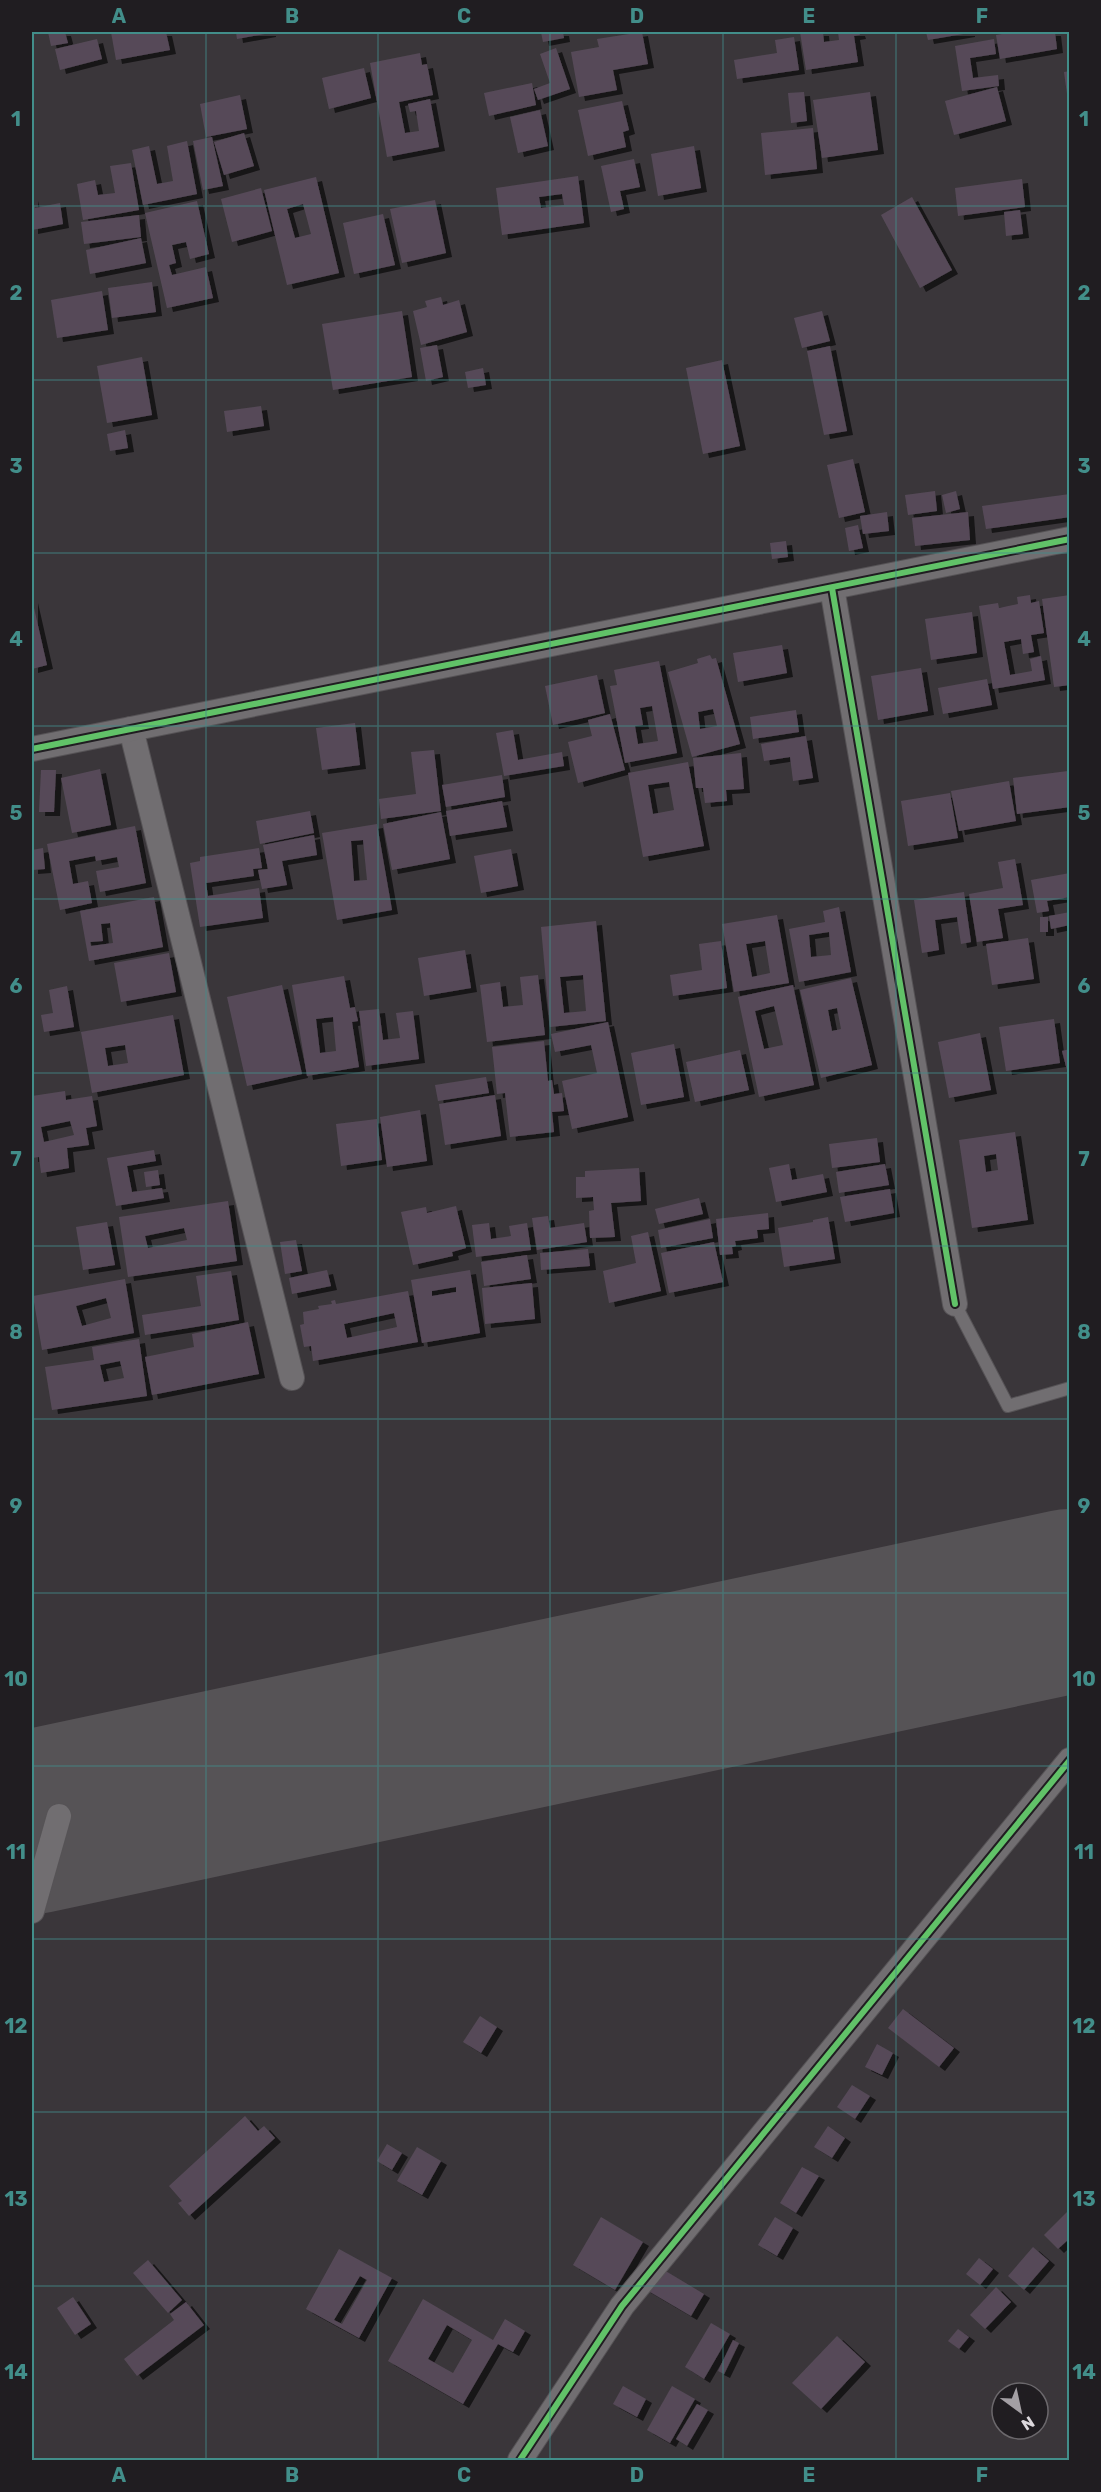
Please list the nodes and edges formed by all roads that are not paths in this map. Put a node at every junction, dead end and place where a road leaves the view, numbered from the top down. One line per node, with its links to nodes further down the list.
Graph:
1 (1070, 539): 2 (street)
2 (832, 588): 3 (street); 5 (street)
3 (131, 729): 4 (street); 6 (street)
4 (32, 749)
5 (955, 1304): 7 (lane)
6 (292, 1378)
7 (1070, 1388)
8 (1070, 1760): 11 (street)
9 (59, 1816): 10 (street)
10 (32, 1911)
11 (520, 2460)

